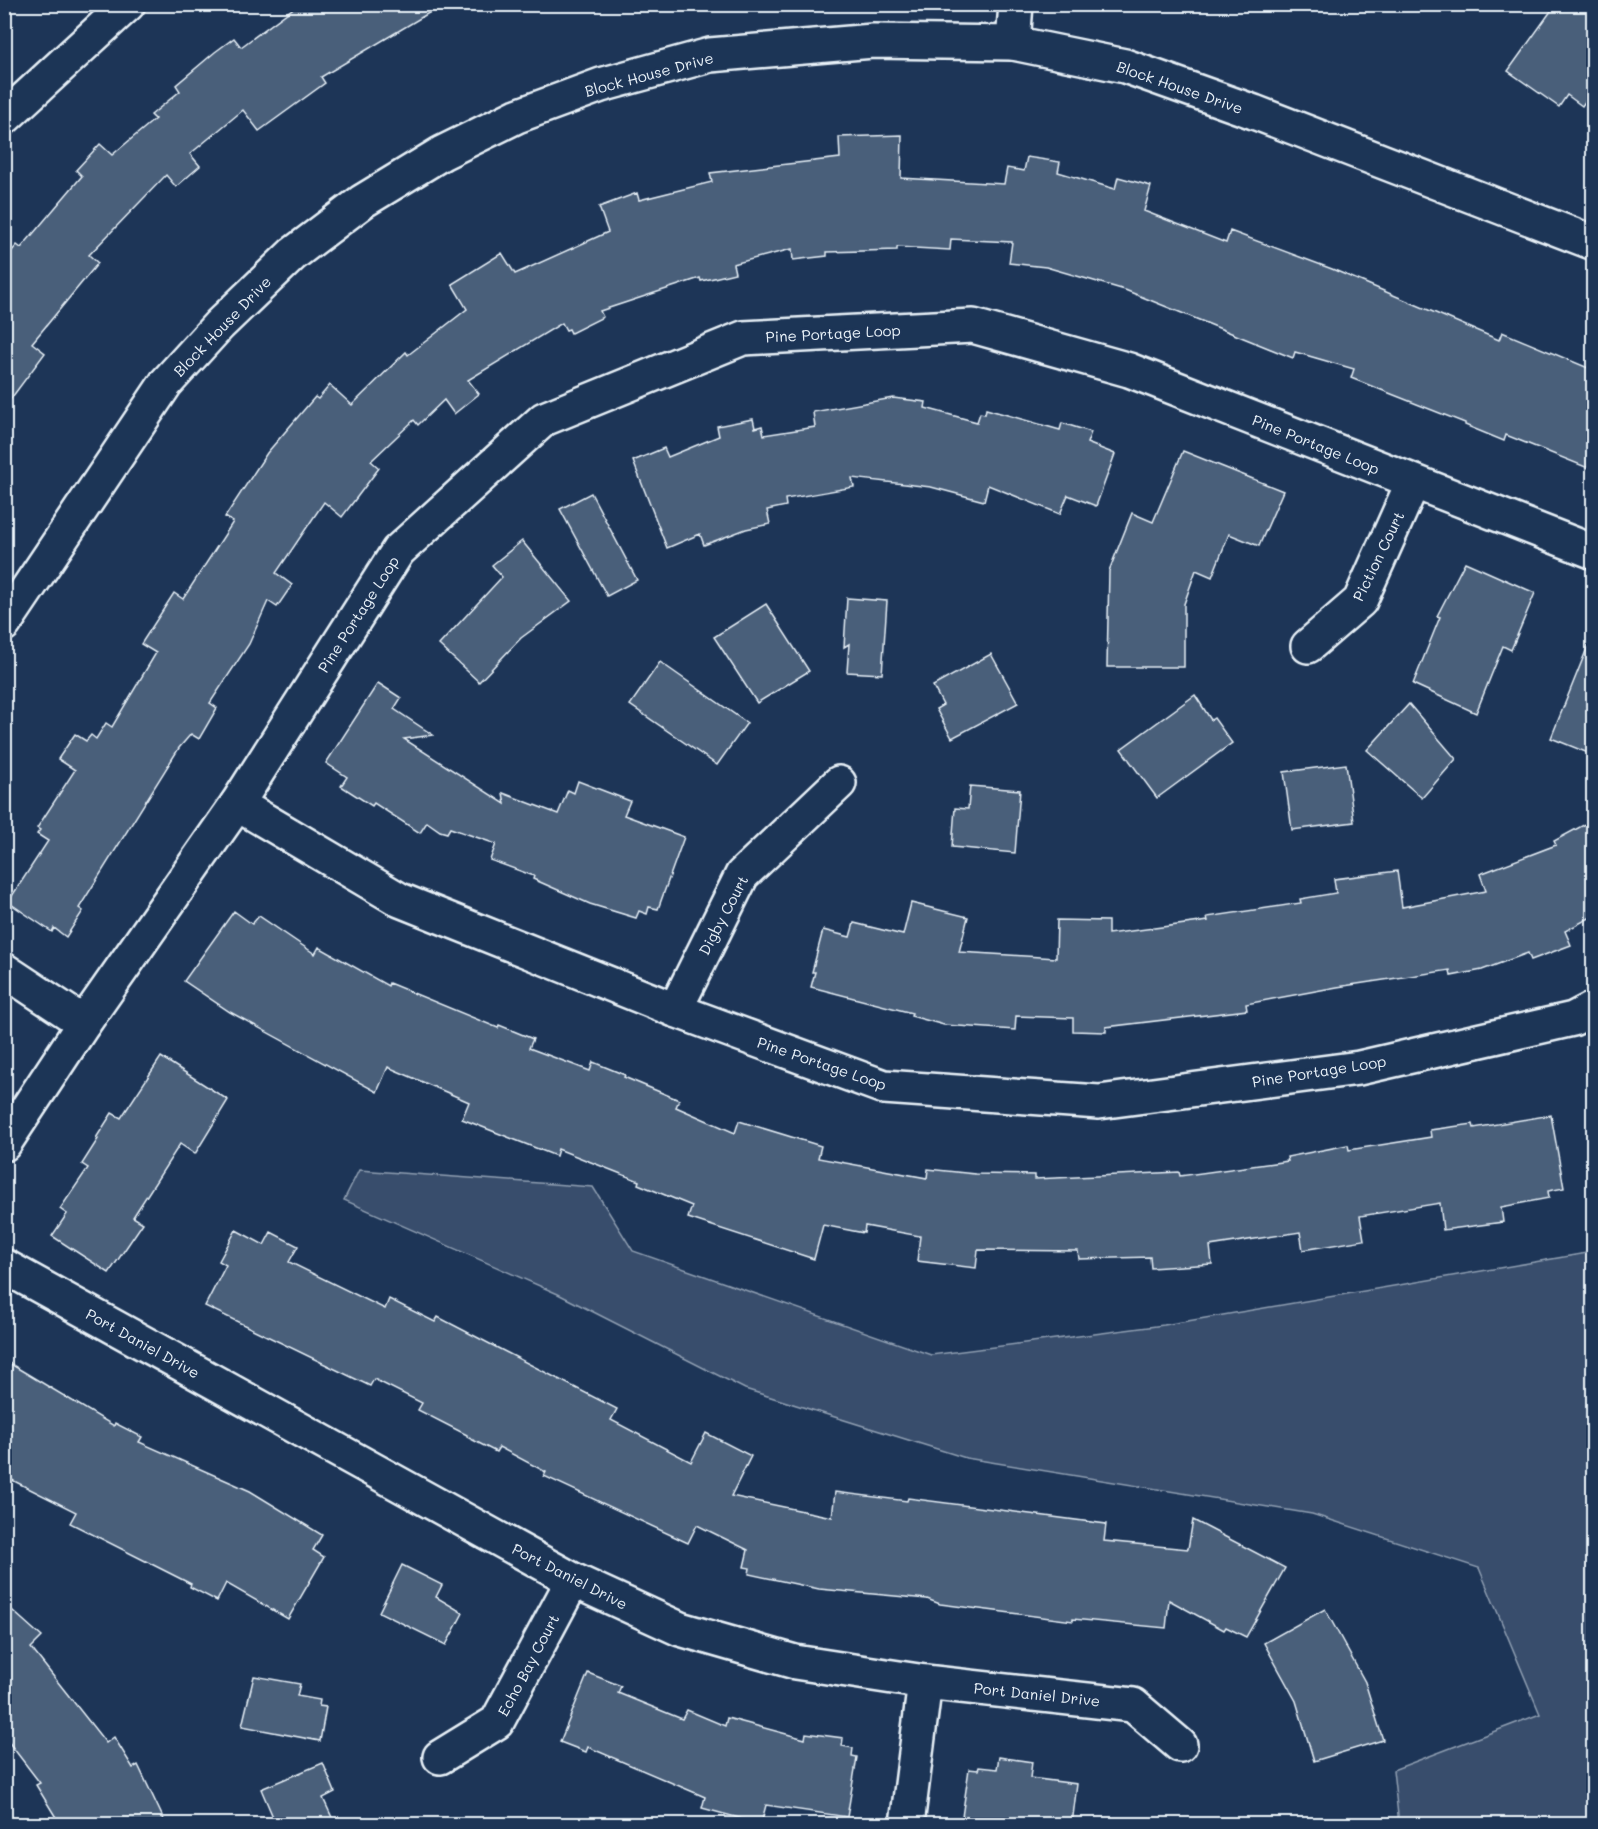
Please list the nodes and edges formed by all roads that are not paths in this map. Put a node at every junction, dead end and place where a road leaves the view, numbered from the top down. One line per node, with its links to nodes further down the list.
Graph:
1 (128, 4): 4 (street)
2 (1016, 4): 3 (street)
3 (1012, 44): 5 (street, Block House Drive); 8 (street, Block House Drive)
4 (4, 118)
5 (1593, 243)
6 (1413, 482): 7 (street, Pine Portage Loop); 9 (street, Piction Court); 11 (street, Pine Portage Loop)
7 (1593, 552)
8 (4, 624)
9 (1308, 646)
10 (839, 783): 14 (street, Digby Court)
11 (237, 804): 14 (street, Pine Portage Loop); 15 (street, Pine Portage Loop)
12 (4, 970): 15 (street)
13 (1593, 1008): 14 (street, Pine Portage Loop)
14 (675, 1010)
15 (84, 1023): 16 (street, Pine Portage Loop)
16 (4, 1144)
17 (4, 1266): 18 (street, Port Daniel Drive)
18 (573, 1580): 19 (street, Port Daniel Drive); 21 (street, Echo Bay Court)
19 (925, 1682): 20 (street, Port Daniel Drive); 22 (street)
20 (1180, 1745)
21 (440, 1757)
22 (907, 1824)

